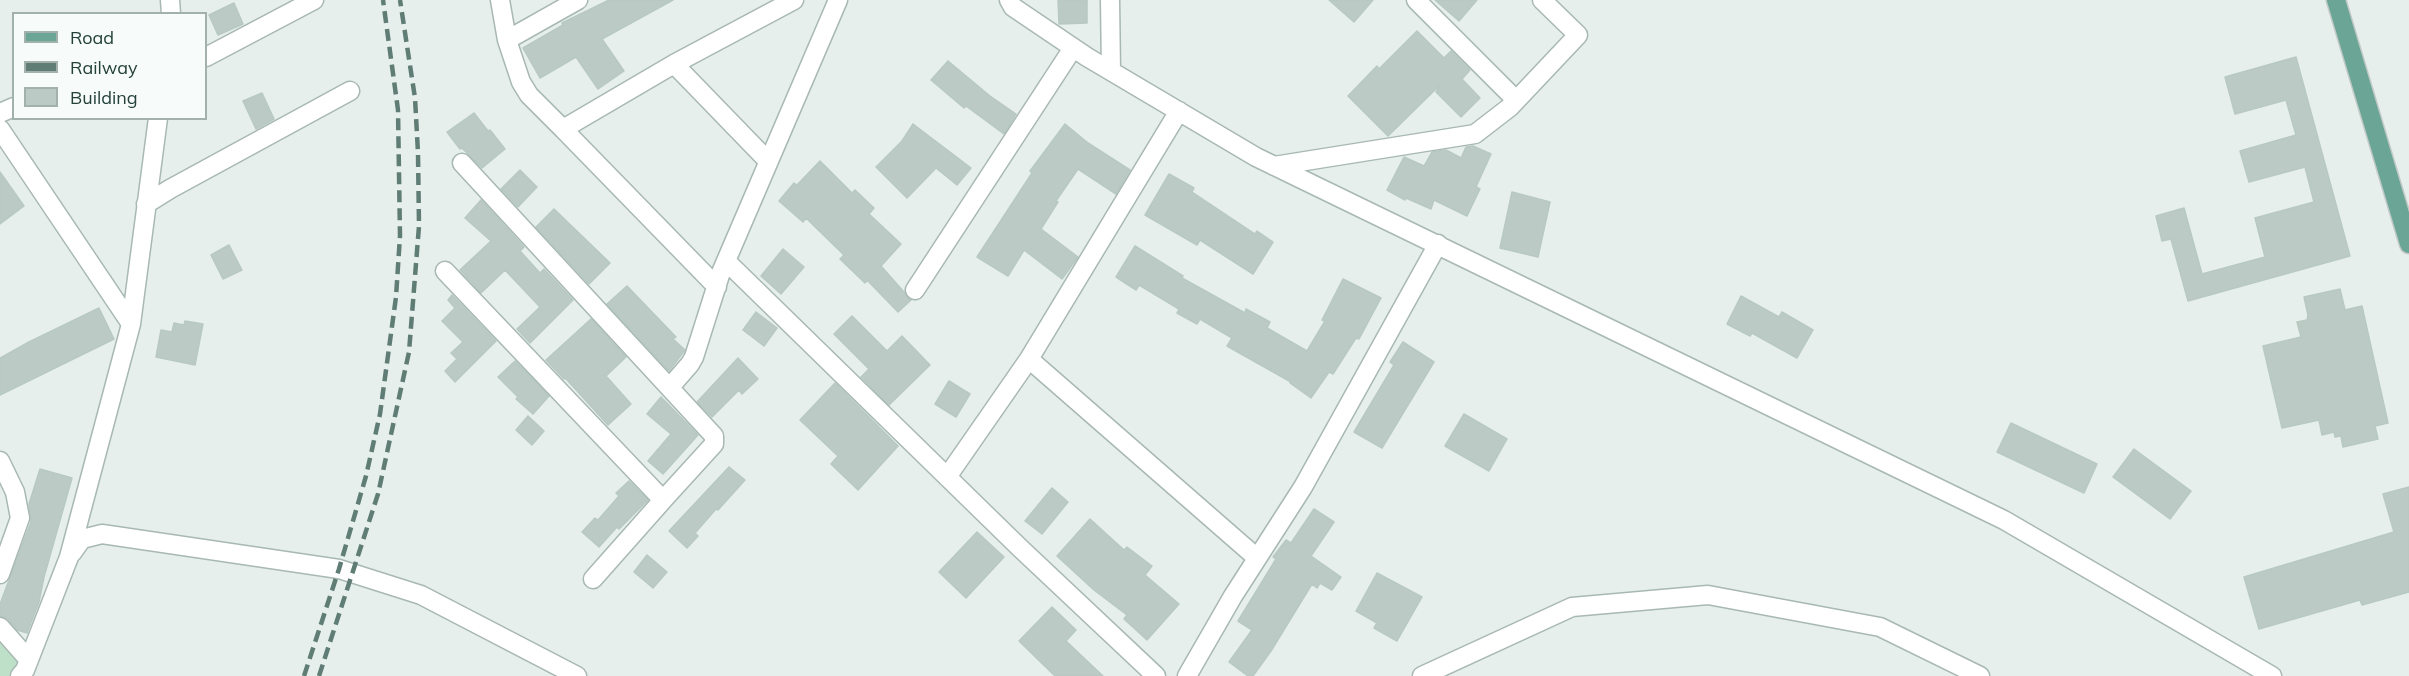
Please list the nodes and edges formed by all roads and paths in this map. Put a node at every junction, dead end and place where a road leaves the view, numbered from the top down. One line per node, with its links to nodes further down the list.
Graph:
1 (314, 0): 13 (street)
2 (500, 0): 11 (street)
3 (578, 0): 11 (street)
4 (794, 0): 14 (street)
5 (838, 0): 22 (street)
6 (1009, 0): 12 (street)
7 (1110, 0): 15 (street)
8 (1416, 0): 17 (street)
9 (1542, 0): 17 (street)
10 (2336, 0): 27 (main road)
11 (507, 40): 21 (street)
12 (1073, 48): 15 (street); 31 (street)
13 (207, 56)
14 (674, 64): 21 (street); 22 (street)
15 (1111, 72): 18 (street)
16 (350, 91): 25 (street)
17 (1516, 100): 24 (street)
18 (1179, 111): 24 (street); 33 (street)
19 (158, 120): 25 (street)
20 (0, 129): 32 (street)
21 (563, 129): 30 (street)
22 (768, 161): 28 (street)
23 (462, 163): 34 (street)
24 (1274, 166): 26 (street)
25 (146, 204): 32 (street)
26 (1438, 244): 39 (street); 49 (street)
27 (2409, 244)
28 (726, 261): 30 (street); 36 (street)
29 (445, 271): 37 (street)
30 (717, 287): 34 (street)
31 (915, 290)
32 (131, 324): 38 (street)
33 (1029, 359): 36 (street); 39 (street)
34 (670, 387): 37 (street)
35 (0, 461): 40 (street)
36 (947, 477): 45 (street)
37 (663, 500): 41 (street)
38 (69, 557): 43 (street); 44 (street)
39 (1257, 558): 46 (street)
40 (0, 574)
41 (593, 579)
42 (0, 627): 43 (street)
43 (24, 668)
44 (577, 676)
45 (1156, 676)
46 (1187, 676)
47 (1422, 676): 48 (street)
48 (1980, 676)
49 (2272, 676)

